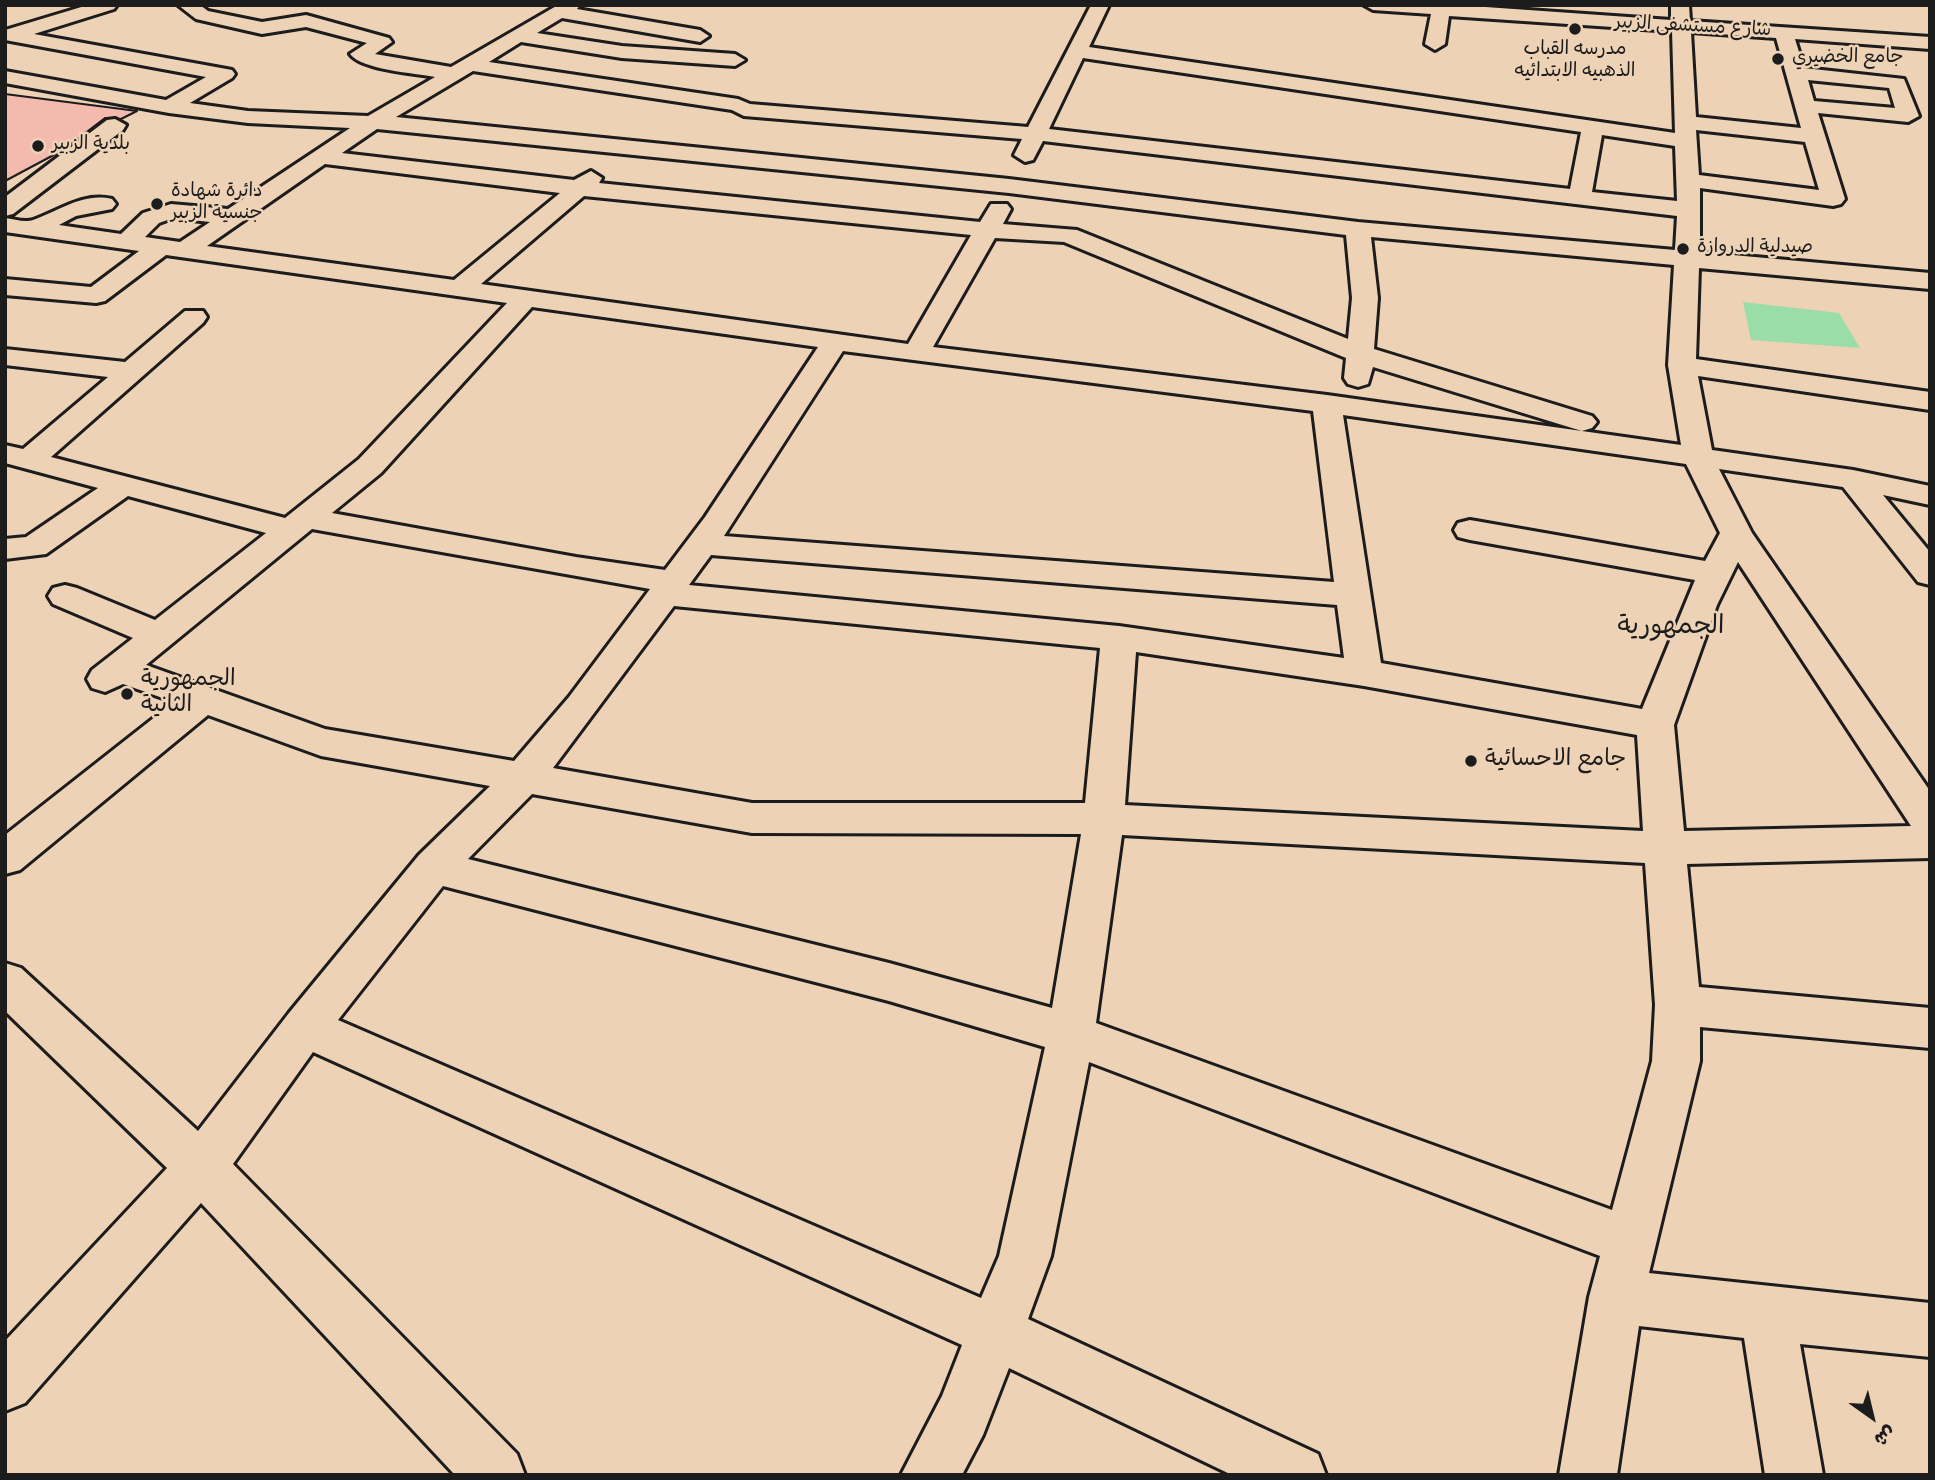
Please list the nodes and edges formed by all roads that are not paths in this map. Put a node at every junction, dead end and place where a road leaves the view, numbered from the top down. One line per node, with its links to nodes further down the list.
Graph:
1 (59, 5): 11 (street)
2 (108, 5): 11 (street)
3 (187, 5): 18 (street)
4 (1100, 5): 16 (street)
5 (1373, 5): 8 (street, شارع مستشفى الزبير)
6 (565, 8): 13 (street); 17 (street)
7 (1475, 9): 8 (street, شارع مستشفى الزبير); 9 (street, شارع مستشفى الزبير)
8 (1441, 11): 15 (street)
9 (1561, 12): 10 (street, شارع مستشفى الزبير)
10 (1681, 17): 12 (street, شارع مستشفى الزبير); 28 (street)
11 (6, 31): 23 (street)
12 (1784, 33): 14 (street, شارع مستشفى الزبير); 19 (street)
13 (518, 36): 17 (street); 18 (street)
14 (1930, 43)
15 (1435, 44)
16 (1076, 51): 27 (street); 29 (street)
17 (735, 60): 21 (street)
18 (462, 69): 21 (street); 25 (street)
19 (1796, 73): 22 (street); 22 (street)
20 (5, 77): 23 (street)
21 (722, 102): 24 (street)
22 (1806, 106): 30 (street)
23 (169, 107): 25 (street)
24 (744, 110): 29 (street); 32 (street)
25 (371, 123): 31 (street); 33 (street)
26 (115, 125): 39 (street)
27 (1593, 127): 28 (street); 37 (street)
28 (1687, 132): 30 (street); 34 (street)
29 (1036, 134): 35 (street); 37 (street)
30 (1814, 136): 34 (street)
31 (629, 146): 32 (street); 36 (street)
32 (692, 153): 35 (street)
33 (321, 157): 36 (street); 41 (street)
34 (1688, 180): 40 (street)
35 (1009, 186): 44 (street); 45 (street)
36 (579, 188): 45 (street); 51 (street)
37 (1580, 196): 40 (street)
38 (104, 204): 43 (street)
39 (5, 209)
40 (1689, 209): 48 (street)
41 (233, 217): 46 (street); 47 (street)
42 (5, 225): 43 (street)
43 (34, 229): 46 (street)
44 (1358, 229): 48 (street); 56 (street)
45 (989, 230): 55 (street); 56 (street)
46 (128, 241): 47 (street)
47 (174, 247): 50 (street); 51 (street)
48 (1686, 261): 49 (street); 58 (street)
49 (1930, 281)
50 (5, 287)
51 (462, 287): 52 (street)
52 (527, 297): 54 (street); 67 (street)
53 (194, 317): 59 (street)
54 (836, 341): 55 (street); 70 (street)
55 (916, 353): 61 (street)
56 (1361, 354): 61 (street); 63 (street)
57 (5, 357): 59 (street)
58 (1682, 365): 60 (street); 63 (street)
59 (132, 371): 62 (street)
60 (1930, 401)
61 (1341, 406): 63 (street); 76 (street)
62 (18, 456): 65 (street)
63 (1698, 458): 64 (street); 69 (street)
64 (1853, 479): 66 (street); 73 (street)
65 (125, 484): 67 (street); 71 (street)
66 (1930, 496)
67 (298, 524): 74 (street); 77 (street)
68 (1471, 530): 72 (street)
69 (1736, 533): 72 (street); 84 (street)
70 (701, 544): 74 (street); 76 (street)
71 (5, 549)
72 (1715, 573): 81 (street)
73 (1930, 574)
74 (669, 588): 78 (street); 82 (street)
75 (65, 596): 77 (street)
76 (1353, 596): 79 (street)
77 (159, 635): 80 (street)
78 (1119, 638): 79 (street); 83 (street)
79 (1364, 673): 81 (street)
80 (204, 699): 82 (street); 87 (street)
81 (1655, 725): 86 (street)
82 (523, 778): 83 (street); 88 (street)
83 (1104, 818): 86 (street); 93 (street)
84 (1930, 823)
85 (1930, 842): 86 (street)
86 (1663, 848): 90 (street)
87 (5, 858)
88 (434, 867): 91 (street); 93 (street)
89 (5, 982): 94 (street)
90 (1678, 1005): 92 (street); 95 (street)
91 (305, 1027): 94 (street); 99 (street)
92 (1930, 1028)
93 (1071, 1034): 95 (street); 99 (street)
94 (201, 1167): 100 (street); 101 (street)
95 (1632, 1243): 96 (street)
96 (1616, 1297): 97 (street); 104 (street)
97 (1768, 1314): 98 (street); 105 (street)
98 (1930, 1330)
99 (995, 1332): 102 (street); 103 (street)
100 (5, 1383)
101 (496, 1475)
102 (930, 1475)
103 (1297, 1475)
104 (1588, 1475)
105 (1794, 1475)

